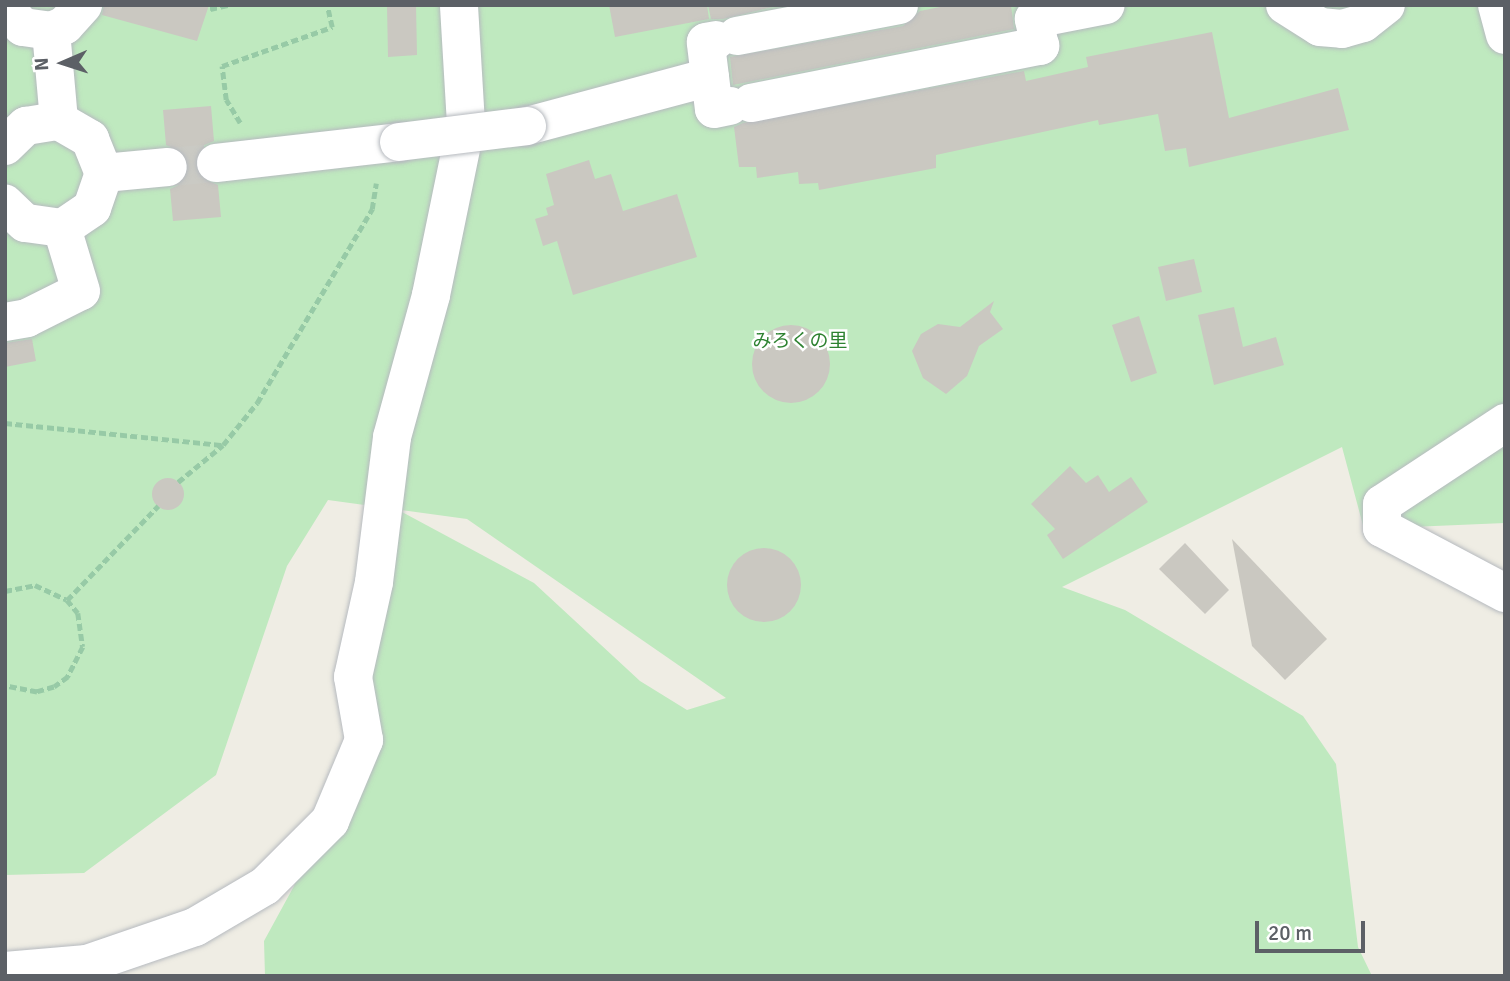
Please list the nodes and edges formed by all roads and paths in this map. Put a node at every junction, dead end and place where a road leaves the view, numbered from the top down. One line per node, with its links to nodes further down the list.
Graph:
1 (83, 5): 13 (street)
2 (228, 5): 11 (path)
3 (327, 5): 19 (path)
4 (459, 5): 35 (street)
5 (899, 5): 15 (street)
6 (1106, 5): 12 (street)
7 (1285, 5): 8 (street)
8 (1386, 5)
9 (1497, 5): 14 (street)
10 (5, 8): 13 (street)
11 (210, 9)
12 (1032, 12): 15 (street)
13 (51, 31): 16 (street)
14 (1505, 35)
15 (730, 95): 17 (street, bridge)
16 (59, 121): 18 (street); 22 (street)
17 (391, 143): 19 (street); 28 (path)
18 (5, 146)
19 (260, 157): 20 (street)
20 (216, 163)
21 (168, 167): 22 (street)
22 (104, 173): 24 (street)
23 (5, 204): 24 (street)
24 (62, 228): 25 (street)
25 (5, 322)
26 (5, 423): 28 (path)
27 (1505, 423): 32 (street)
28 (223, 445): 29 (path)
29 (178, 482)
30 (158, 506): 33 (path)
31 (5, 591): 33 (path)
32 (1505, 593)
33 (67, 600): 34 (path)
34 (5, 686)
35 (5, 971)

